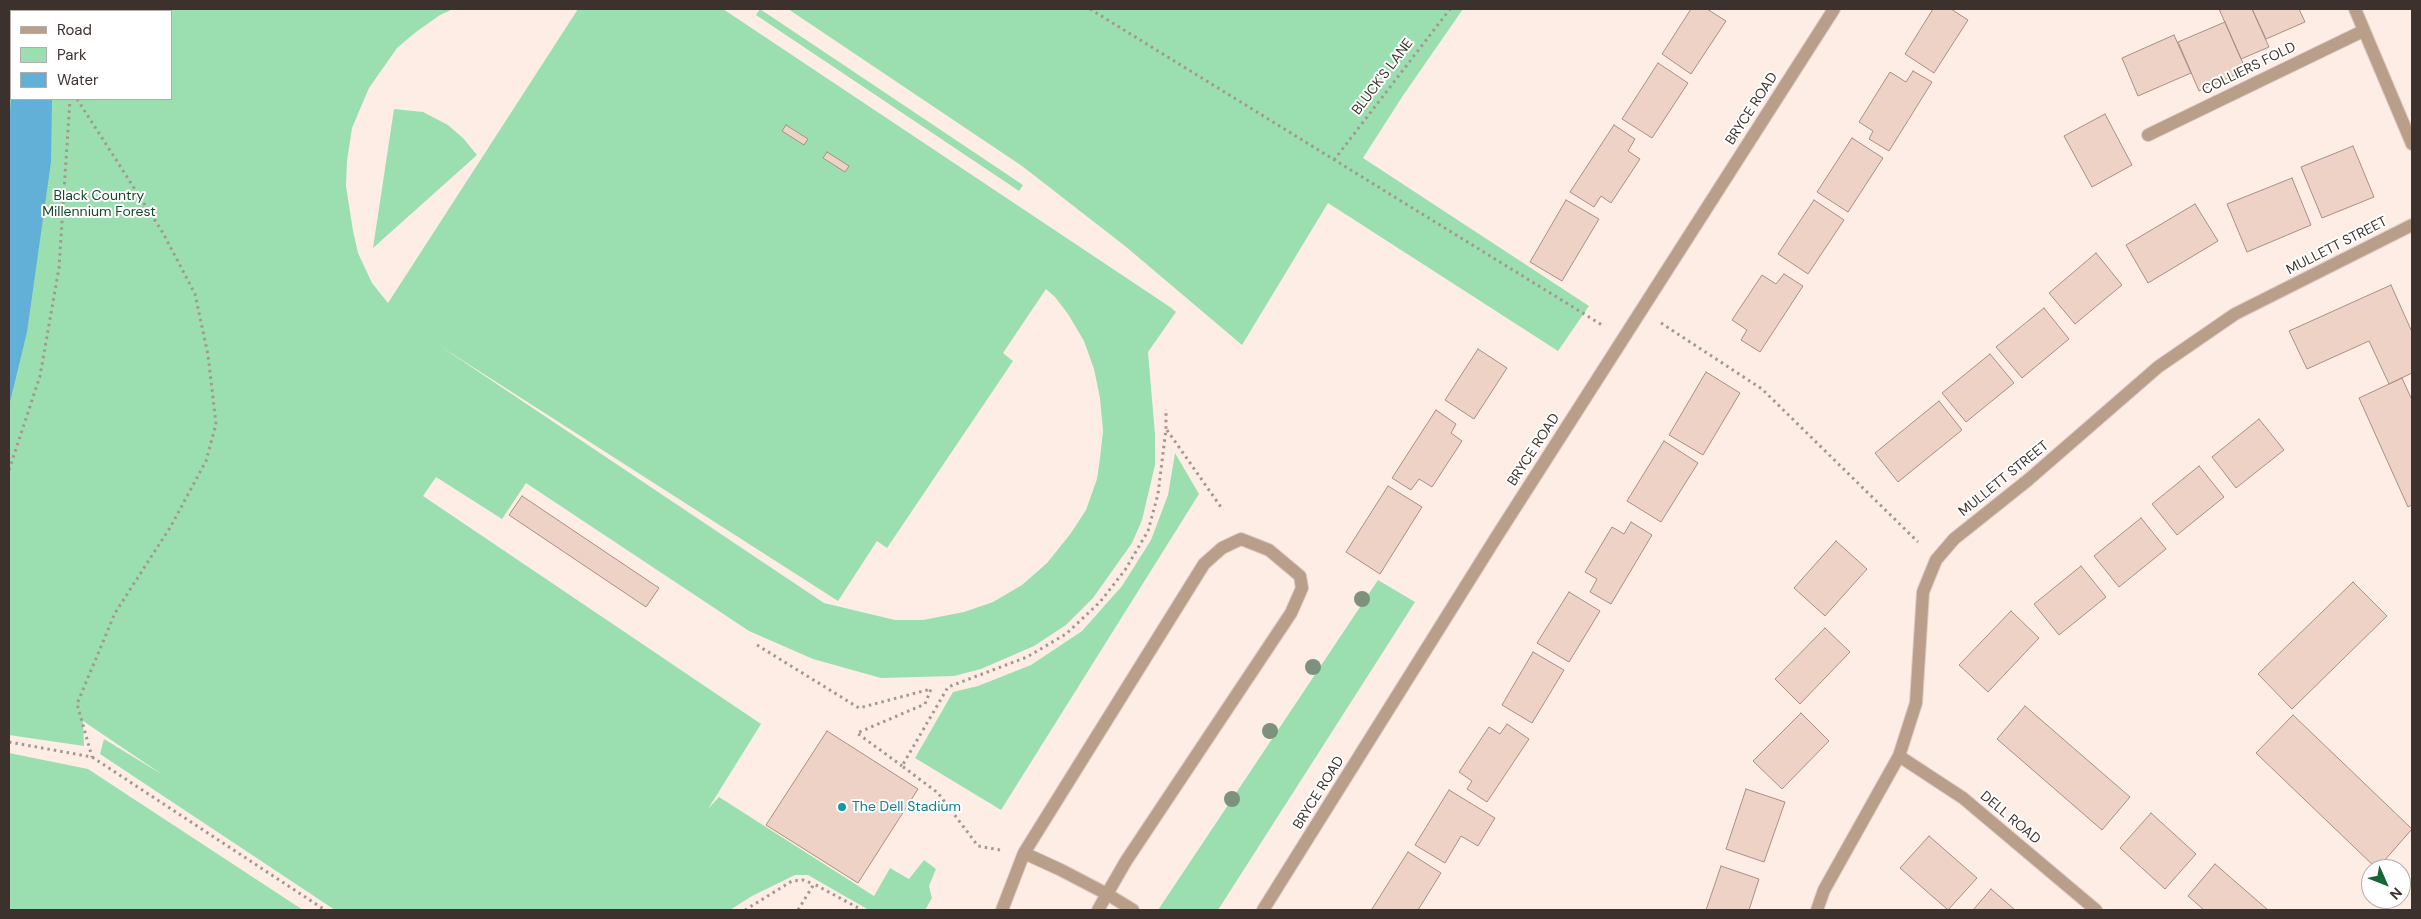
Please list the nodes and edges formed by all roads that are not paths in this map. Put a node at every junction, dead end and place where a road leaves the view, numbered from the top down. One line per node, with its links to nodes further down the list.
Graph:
1 (1834, 9): 13 (street, BRYCE ROAD)
2 (2355, 9): 3 (street)
3 (2363, 31): 4 (street, COLLIERS FOLD); 5 (street)
4 (2148, 135)
5 (2412, 144)
6 (2412, 225): 7 (street, MULLETT STREET)
7 (1899, 756): 14 (street, MULLETT STREET); 15 (street, DELL ROAD)
8 (1024, 854): 9 (street); 9 (street); 10 (street)
9 (1106, 894): 11 (street); 12 (street)
10 (1002, 910)
11 (1098, 910)
12 (1133, 910)
13 (1263, 910)
14 (1817, 910)
15 (2096, 910)

